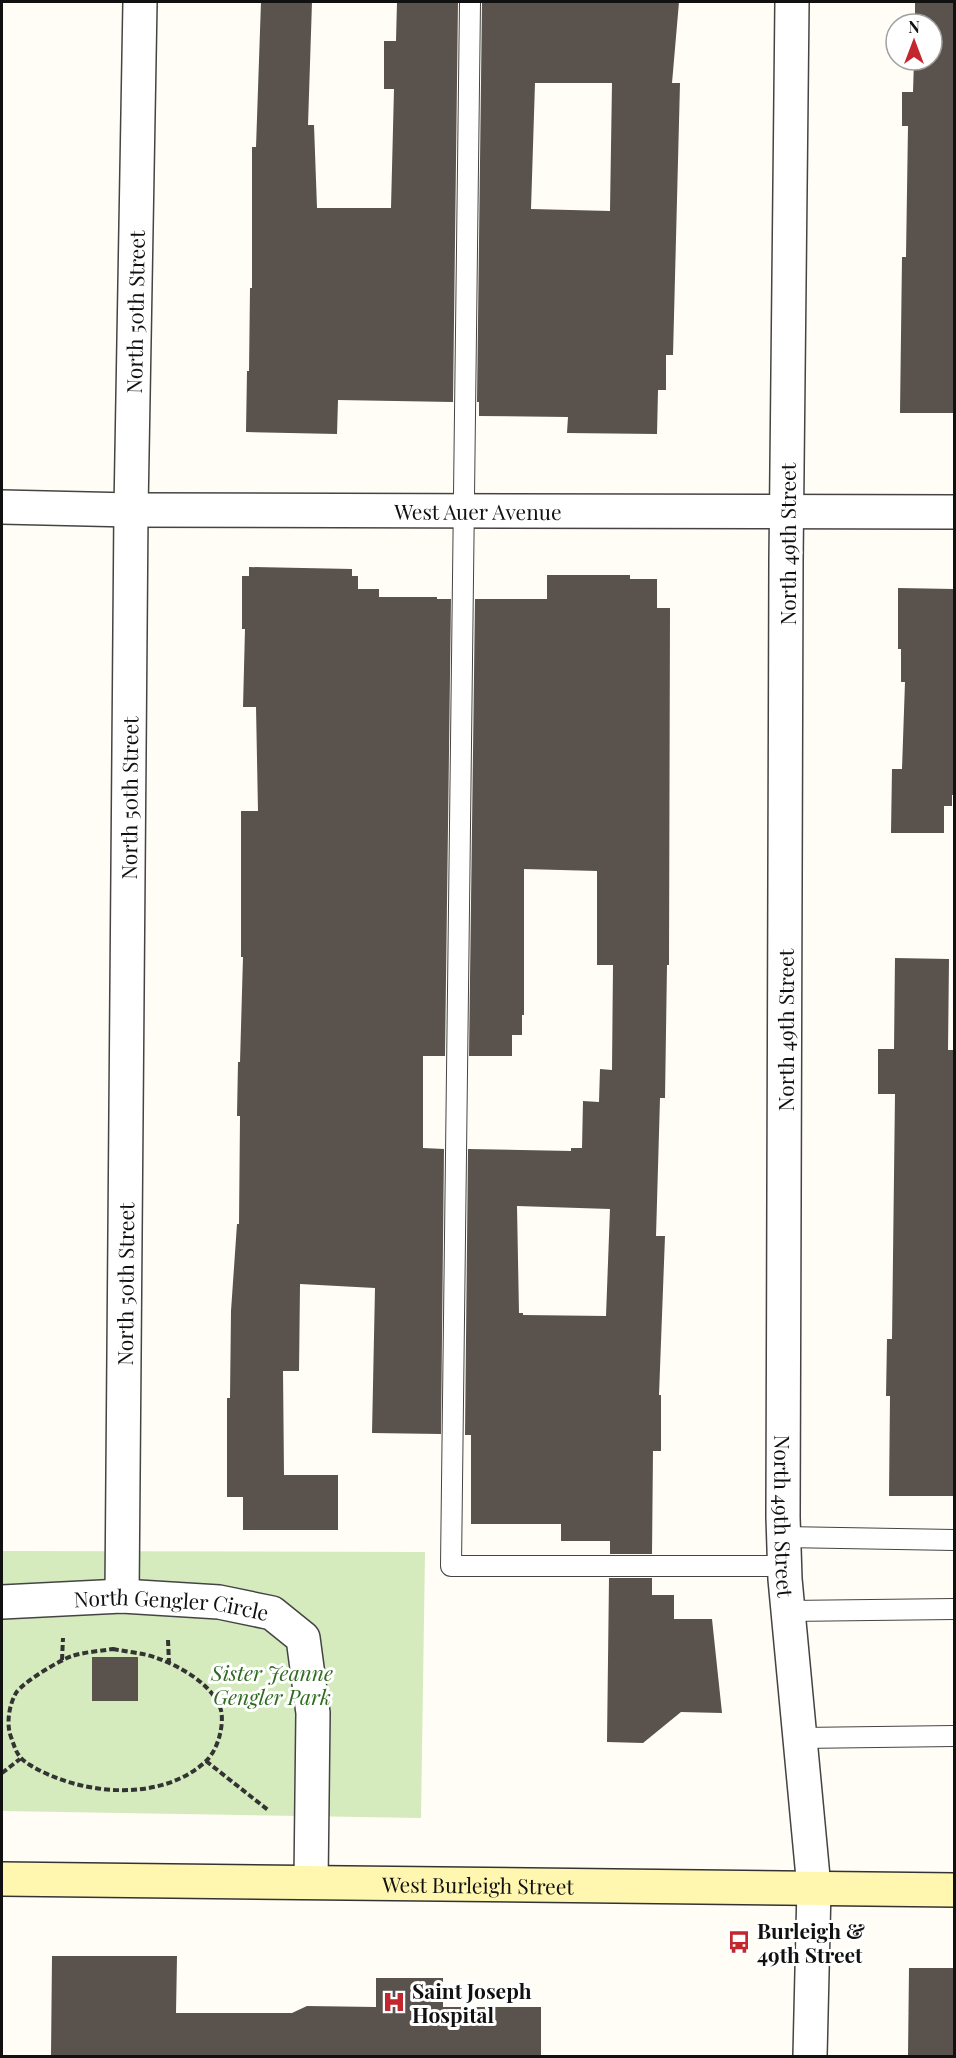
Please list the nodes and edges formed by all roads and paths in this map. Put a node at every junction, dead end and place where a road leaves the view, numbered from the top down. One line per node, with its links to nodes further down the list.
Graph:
1 (140, 2): 5 (street, North 50th Street)
2 (470, 2): 6 (lane)
3 (792, 2): 7 (street, North 49th Street)
4 (2, 507): 5 (street, West Auer Avenue)
5 (132, 510): 6 (street, West Auer Avenue); 11 (street, North 50th Street)
6 (463, 510): 7 (street, West Auer Avenue); 10 (lane)
7 (787, 510): 8 (street, West Auer Avenue); 10 (street, North 49th Street)
8 (954, 512)
9 (954, 1540): 10 (lane)
10 (784, 1551): 14 (street, North 49th Street)
11 (122, 1596): 12 (street, North Gengler Circle); 24 (street, North Gengler Circle)
12 (2, 1602)
13 (954, 1609): 14 (lane)
14 (788, 1611): 18 (street, North 49th Street)
15 (168, 1635): 16 (path)
16 (169, 1663): 19 (path); 20 (path)
17 (954, 1736): 18 (lane)
18 (800, 1738): 25 (street, North 49th Street)
19 (20, 1759): 20 (path); 21 (path)
20 (206, 1761): 22 (path)
21 (2, 1773)
22 (268, 1810)
23 (2, 1879): 24 (main road, West Burleigh Street)
24 (310, 1882): 25 (main road, West Burleigh Street)
25 (814, 1888): 26 (main road, West Burleigh Street); 27 (street, North 49th Street)
26 (954, 1890)
27 (810, 2056)

